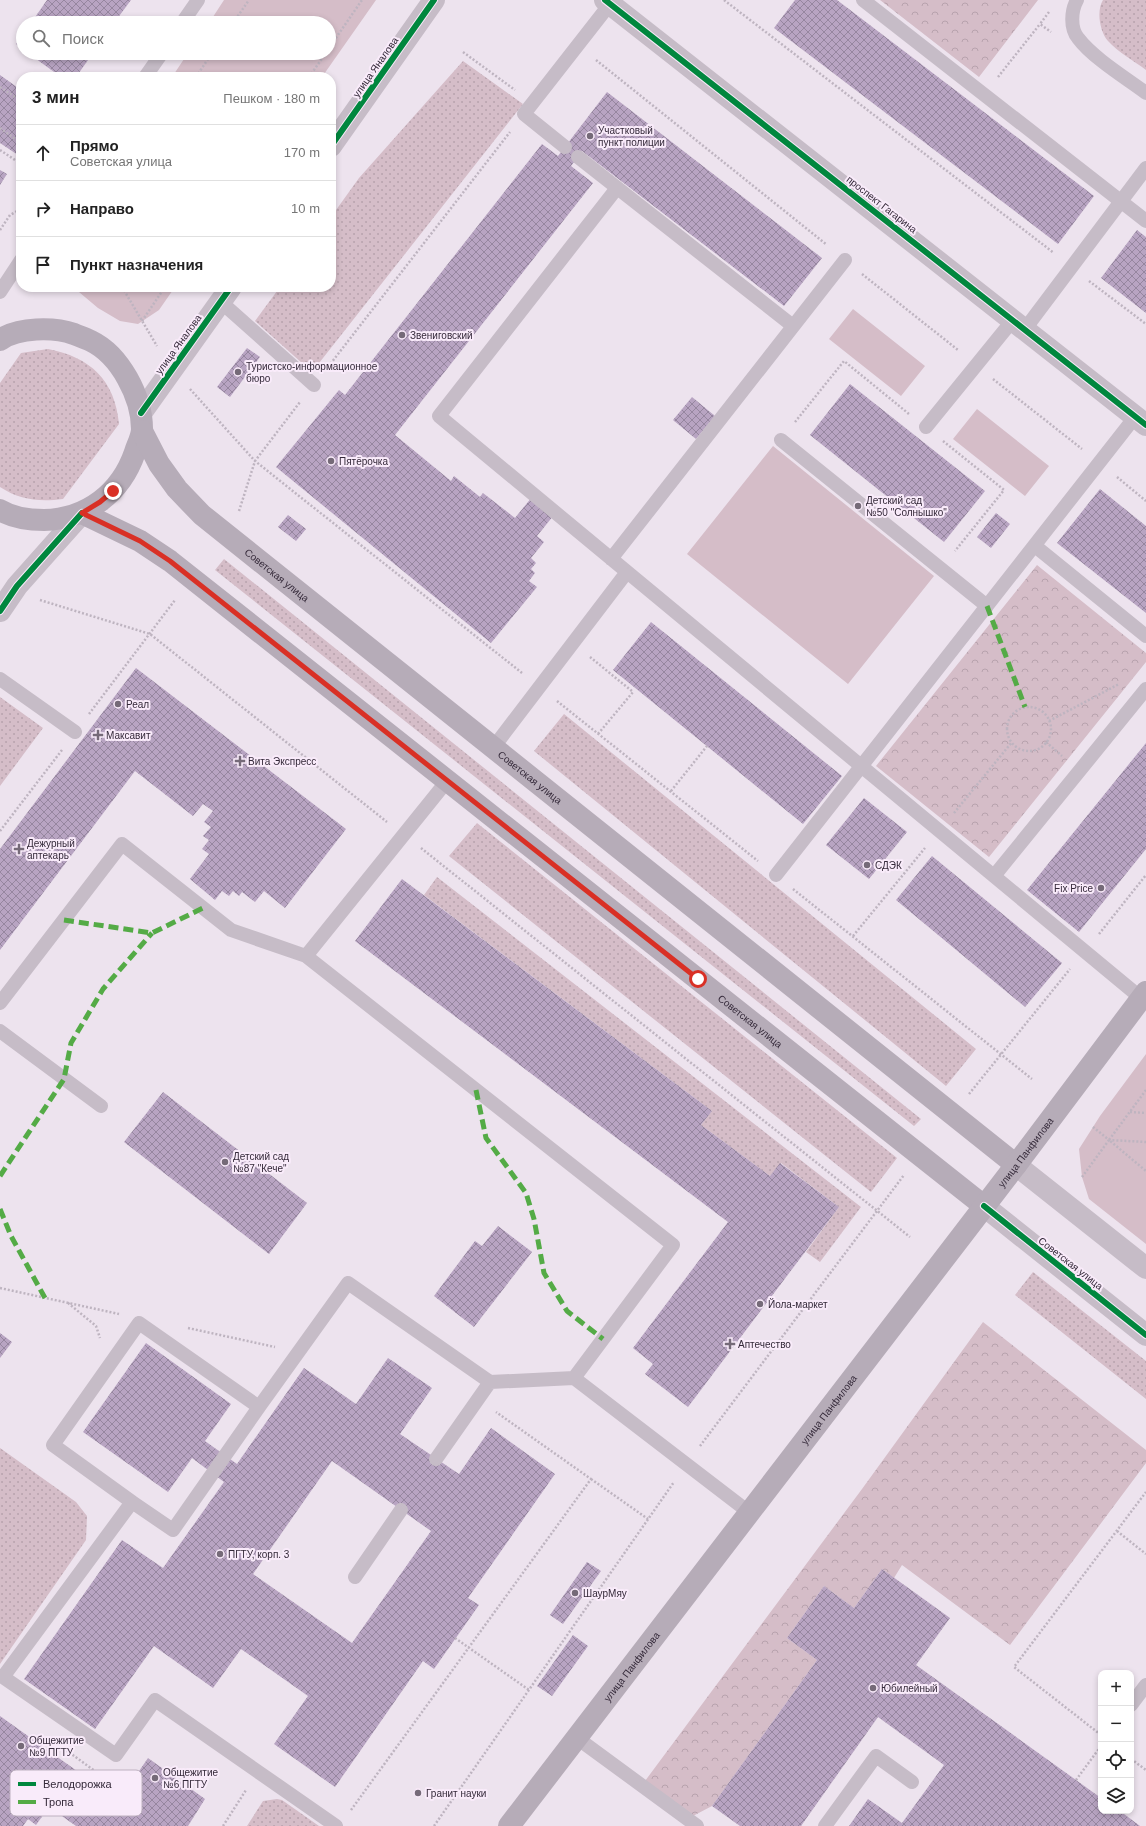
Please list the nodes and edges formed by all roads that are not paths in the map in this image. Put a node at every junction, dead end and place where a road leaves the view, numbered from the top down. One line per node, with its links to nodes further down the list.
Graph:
1 (198, 0): 6 (lane)
2 (434, 0): 10 (street, улица Яналова)
3 (863, 0): 15 (lane)
4 (1077, 0): 9 (lane)
5 (607, 2): 11 (lane); 21 (street, проспект Гагарина)
6 (187, 16)
7 (157, 60): 8 (lane)
8 (149, 72)
9 (1146, 93)
10 (336, 139)
11 (565, 147)
12 (578, 157): 14 (lane)
13 (1146, 168): 15 (lane)
14 (617, 188): 22 (lane); 32 (lane)
15 (1121, 201): 16 (lane); 21 (lane)
16 (1146, 221)
17 (845, 260): 22 (lane)
18 (16, 268): 19 (lane)
19 (0, 292)
20 (226, 294): 24 (lane); 26 (street, улица Яналова)
21 (1019, 324): 25 (street, проспект Гагарина); 27 (lane)
22 (793, 326): 32 (lane)
23 (0, 340): 26 (main road, Советская улица)
24 (314, 385)
25 (1141, 421): 31 (lane)
26 (142, 422): 30 (main road); 40 (main road, Советская улица)
27 (926, 427)
28 (780, 440): 34 (lane)
29 (0, 510): 30 (main road)
30 (82, 513): 35 (street); 42 (main road, Советская улица)
31 (1034, 546): 34 (lane); 36 (lane)
32 (611, 559): 33 (lane)
33 (627, 572): 40 (lane); 41 (lane)
34 (987, 606): 41 (lane)
35 (0, 611)
36 (1146, 636)
37 (0, 679): 39 (lane)
38 (1146, 689): 44 (lane)
39 (75, 732)
40 (493, 748): 50 (main road, Советская улица)
41 (862, 766): 43 (lane); 44 (lane)
42 (447, 781): 45 (lane); 51 (main road, Советская улица)
43 (776, 875)
44 (994, 876): 46 (lane)
45 (306, 956): 47 (lane); 54 (lane)
46 (1144, 995): 50 (main road, улица Панфилова)
47 (0, 1003)
48 (0, 1031): 49 (lane)
49 (101, 1106)
50 (1016, 1166): 51 (main road, улица Панфилова); 52 (street, Советская улица)
51 (984, 1206): 53 (street, Советская улица); 60 (main road, улица Панфилова)
52 (1146, 1268)
53 (1146, 1335)
54 (574, 1378): 55 (lane); 60 (lane)
55 (490, 1382): 56 (lane); 57 (lane)
56 (259, 1406): 58 (lane); 58 (lane)
57 (436, 1459)
58 (132, 1502): 62 (lane)
59 (401, 1510): 61 (lane)
60 (750, 1514): 65 (main road, улица Панфилова)
61 (355, 1577)
62 (2, 1676): 67 (lane)
63 (1146, 1685): 64 (lane)
64 (1134, 1701)
65 (577, 1738): 68 (main road, улица Панфилова); 69 (lane)
66 (912, 1782): 70 (lane)
67 (336, 1826)
68 (509, 1826)
69 (697, 1826)
70 (825, 1826)

